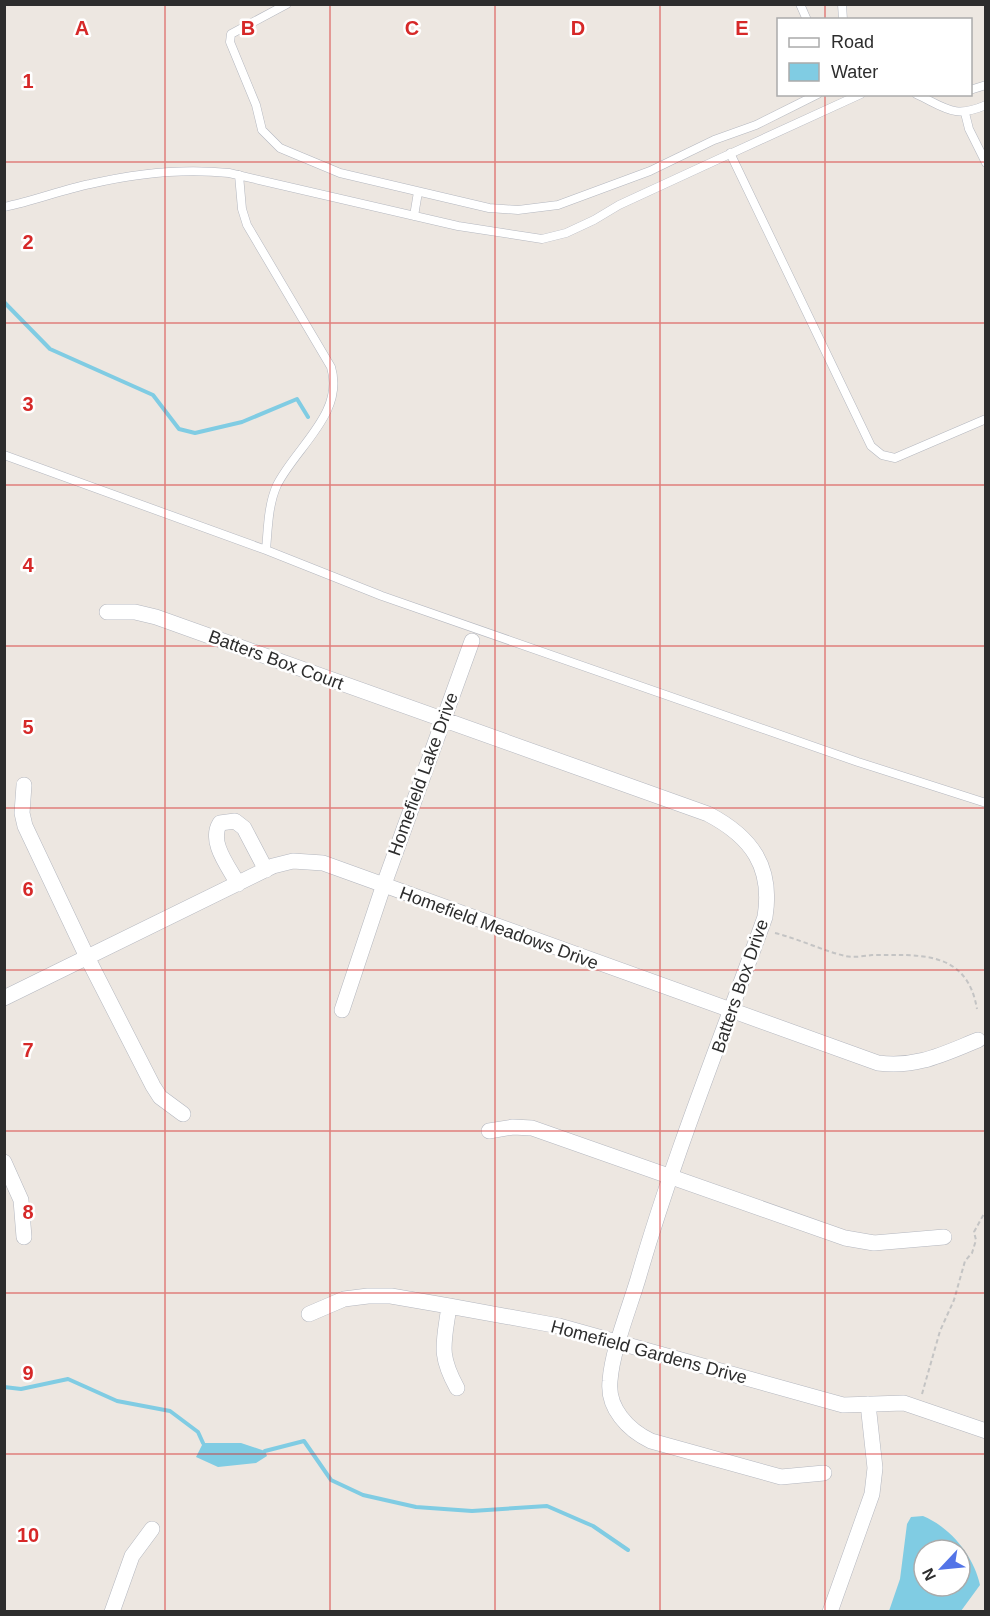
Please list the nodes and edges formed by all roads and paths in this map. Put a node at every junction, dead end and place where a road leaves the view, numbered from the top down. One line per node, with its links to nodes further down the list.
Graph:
1 (287, 4): 12 (lane)
2 (800, 4): 3 (lane)
3 (806, 18)
4 (814, 96): 12 (lane)
5 (857, 96): 9 (lane)
6 (920, 96): 8 (lane)
7 (986, 105): 8 (lane)
8 (965, 113): 10 (lane)
9 (730, 153): 14 (lane); 15 (lane)
10 (986, 164)
11 (239, 175): 13 (lane); 14 (lane); 17 (lane)
12 (418, 192): 14 (lane)
13 (4, 207)
14 (414, 216)
15 (986, 419)
16 (4, 455): 17 (lane)
17 (266, 550): 22 (lane)
18 (107, 612): 20 (street, Batters Box Court)
19 (472, 641): 20 (street, Homefield Lake Drive)
20 (442, 720): 25 (street, Homefield Lake Drive); 26 (street, Batters Box Drive)
21 (24, 785): 27 (street)
22 (986, 802)
23 (266, 870): 24 (street, Homefield Meadows Drive); 24 (street); 25 (street, Homefield Meadows Drive)
24 (237, 884): 27 (street, Homefield Meadows Drive)
25 (383, 887): 30 (street, Homefield Lake Drive); 31 (street, Homefield Meadows Drive)
26 (760, 930): 29 (path); 31 (street, Batters Box Drive)
27 (87, 957): 28 (street, Homefield Meadows Drive); 33 (street)
28 (4, 998)
29 (977, 1009)
30 (342, 1010)
31 (732, 1011): 32 (street, Homefield Meadows Drive); 36 (street, Batters Box Drive)
32 (978, 1040)
33 (183, 1114)
34 (489, 1131): 36 (street)
35 (4, 1162): 38 (street)
36 (671, 1178): 39 (street); 42 (street, Batters Box Drive)
37 (986, 1210): 44 (path)
38 (24, 1237)
39 (944, 1237)
40 (449, 1306): 41 (street, Homefield Gardens Drive); 42 (street, Homefield Gardens Drive); 43 (street)
41 (309, 1314)
42 (619, 1342): 45 (street, Homefield Gardens Drive); 47 (street, Batters Box Drive)
43 (457, 1388)
44 (922, 1396)
45 (868, 1404): 46 (street, Homefield Gardens Drive); 50 (street)
46 (986, 1431)
47 (824, 1473)
48 (152, 1529): 49 (street)
49 (112, 1611)
50 (830, 1611)

